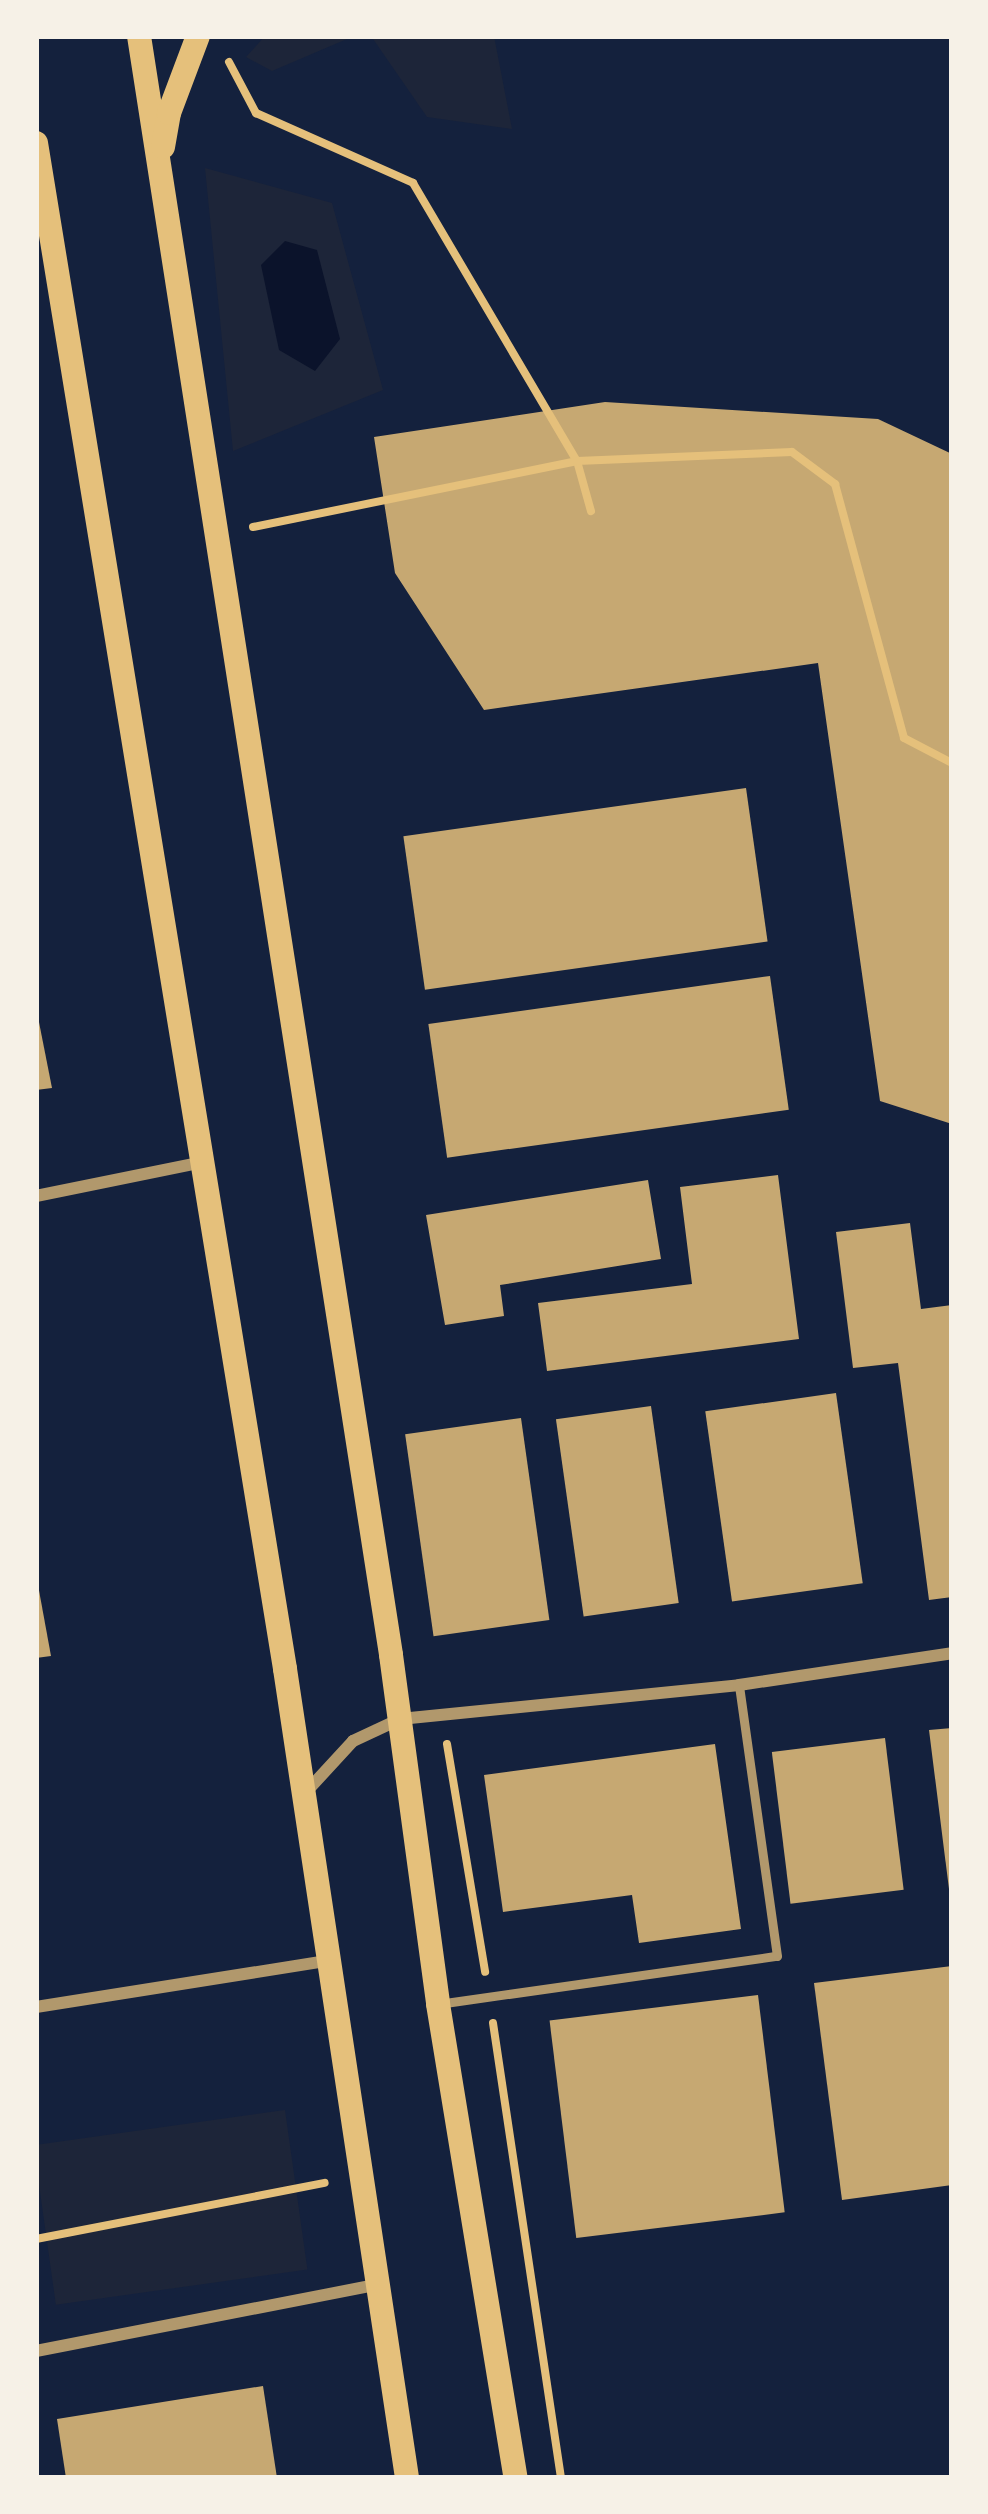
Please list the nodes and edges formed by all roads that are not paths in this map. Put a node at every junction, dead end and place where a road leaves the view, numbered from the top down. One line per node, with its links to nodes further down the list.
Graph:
1 (139, 36): 4 (main road)
2 (198, 36): 4 (main road)
3 (36, 143): 5 (main road)
4 (160, 167): 9 (main road)
5 (203, 1162): 6 (street); 10 (main road)
6 (36, 1196)
7 (952, 1652): 8 (street)
8 (739, 1685): 9 (street); 12 (lane)
9 (400, 1719): 10 (street); 12 (main road)
10 (304, 1796): 11 (main road)
11 (329, 1961): 13 (street); 14 (main road)
12 (438, 2004): 17 (main road)
13 (36, 2007)
14 (376, 2285): 15 (street); 16 (main road)
15 (36, 2351)
16 (407, 2478)
17 (516, 2478)

